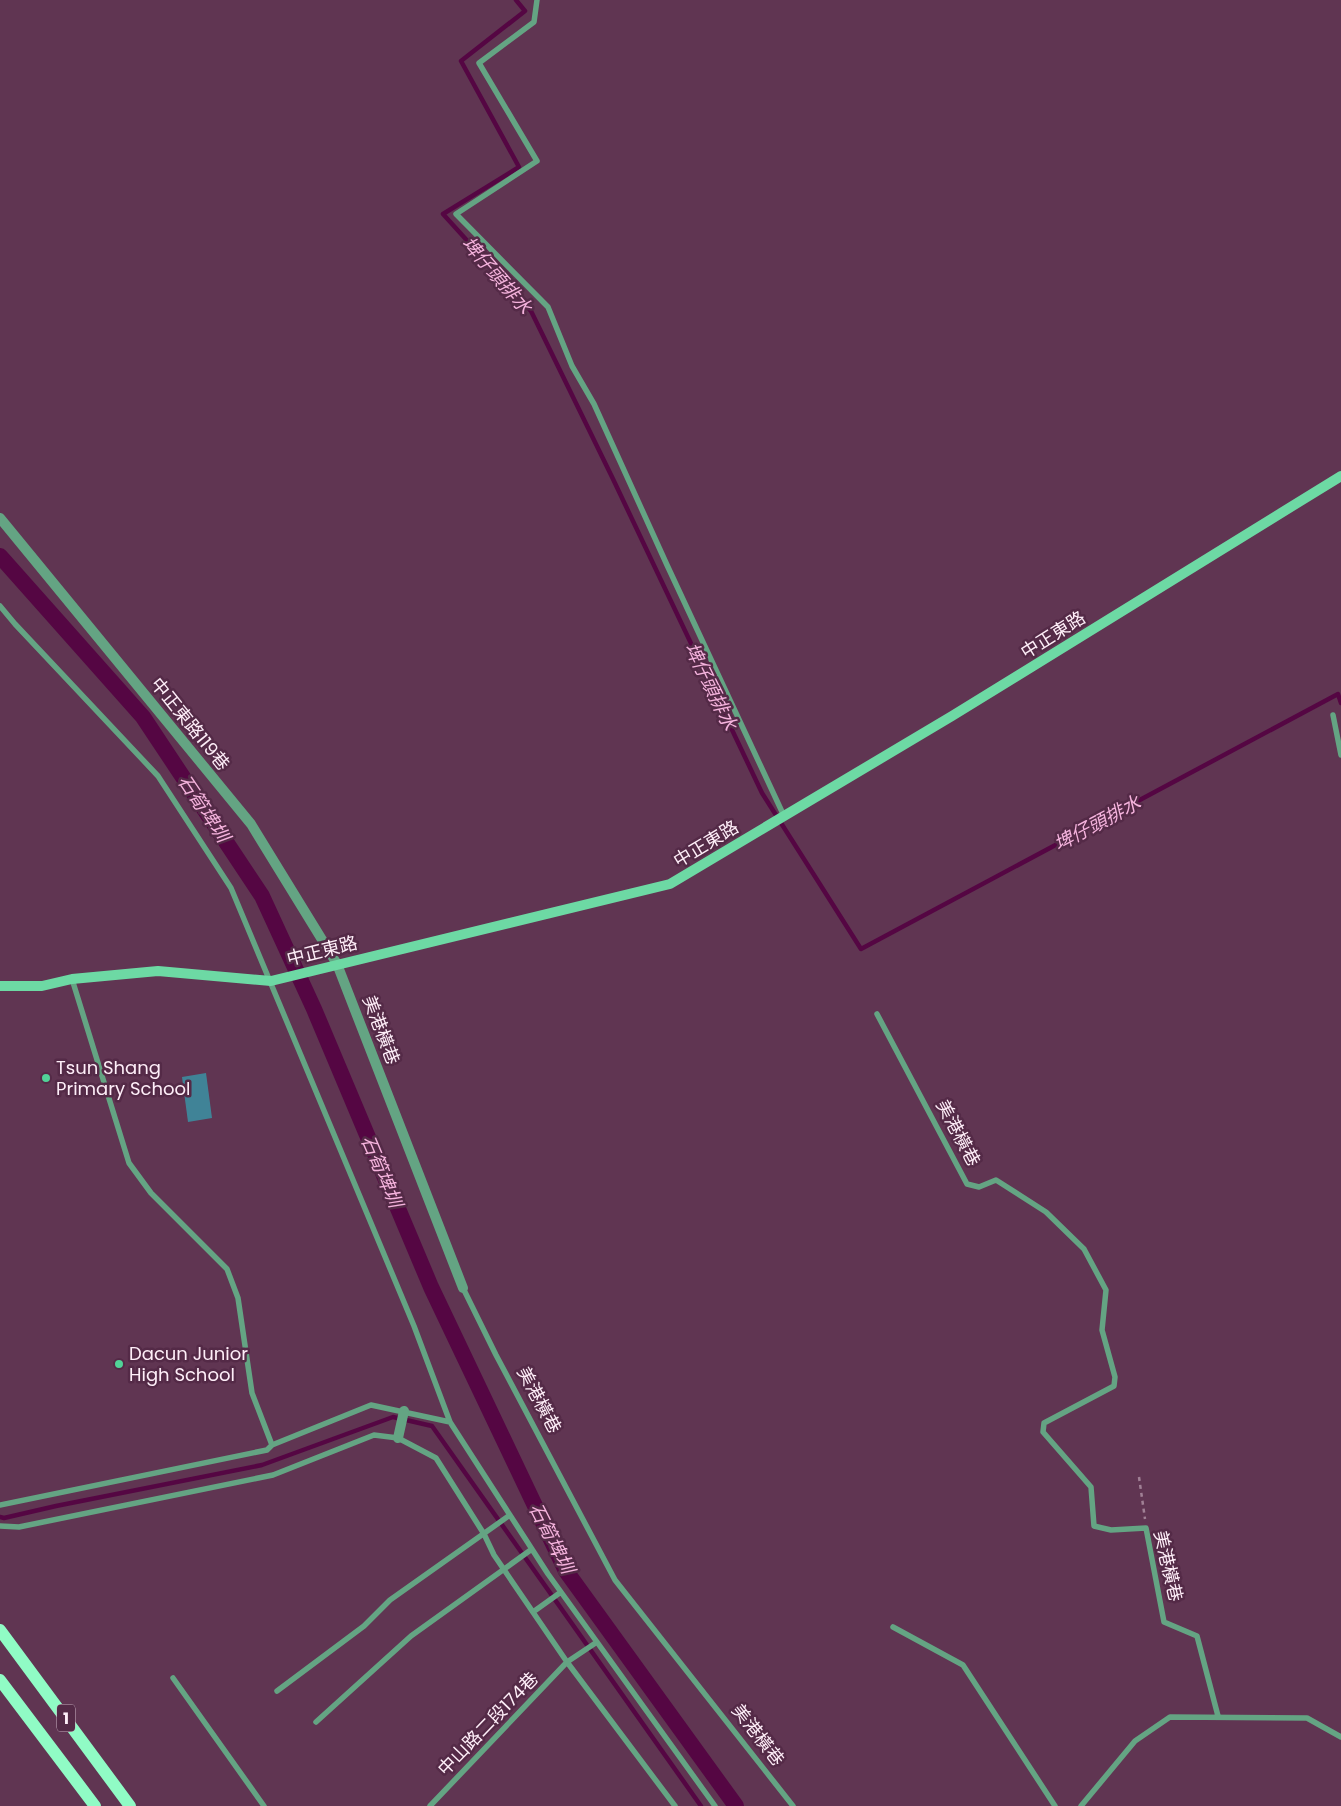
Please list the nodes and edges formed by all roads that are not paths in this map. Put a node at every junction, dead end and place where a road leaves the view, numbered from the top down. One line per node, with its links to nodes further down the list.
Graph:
1 (537, 0): 7 (lane)
2 (1341, 476): 7 (main road, 中正東路)
3 (0, 518): 8 (street, 中正東路119巷)
4 (0, 606): 10 (lane)
5 (1333, 715): 6 (lane)
6 (1341, 755)
7 (784, 816): 8 (main road, 中正東路)
8 (338, 964): 10 (main road, 中正東路); 13 (street, 美港橫巷)
9 (72, 979): 10 (main road, 中正東路); 11 (main road, 中正東路); 17 (lane)
10 (271, 980): 15 (lane)
11 (0, 986)
12 (877, 1014): 33 (lane, 美港橫巷)
13 (463, 1288): 43 (lane, 美港橫巷)
14 (404, 1411): 15 (lane); 16 (street); 17 (lane)
15 (450, 1422): 19 (lane)
16 (398, 1438): 20 (lane); 21 (lane)
17 (272, 1445): 18 (lane)
18 (0, 1505)
19 (510, 1515): 21 (lane); 22 (lane)
20 (0, 1526)
21 (484, 1534): 23 (lane); 32 (lane)
22 (532, 1549): 23 (lane); 24 (lane)
23 (504, 1569): 25 (lane); 34 (lane)
24 (561, 1592): 25 (lane); 28 (lane)
25 (533, 1612): 29 (lane)
26 (893, 1627): 44 (lane)
27 (0, 1630): 38 (main road, 1)
28 (597, 1642): 29 (lane, 中山路二段174巷); 42 (lane)
29 (567, 1662): 40 (lane, 中山路二段174巷); 41 (lane)
30 (173, 1678): 39 (lane)
31 (0, 1680): 37 (main road, 1)
32 (277, 1691)
33 (1218, 1716): 35 (lane); 36 (lane)
34 (316, 1722)
35 (1341, 1737)
36 (1086, 1805)
37 (95, 1806)
38 (130, 1806)
39 (264, 1806)
40 (430, 1806)
41 (675, 1806)
42 (715, 1806)
43 (793, 1806)
44 (1056, 1806)

